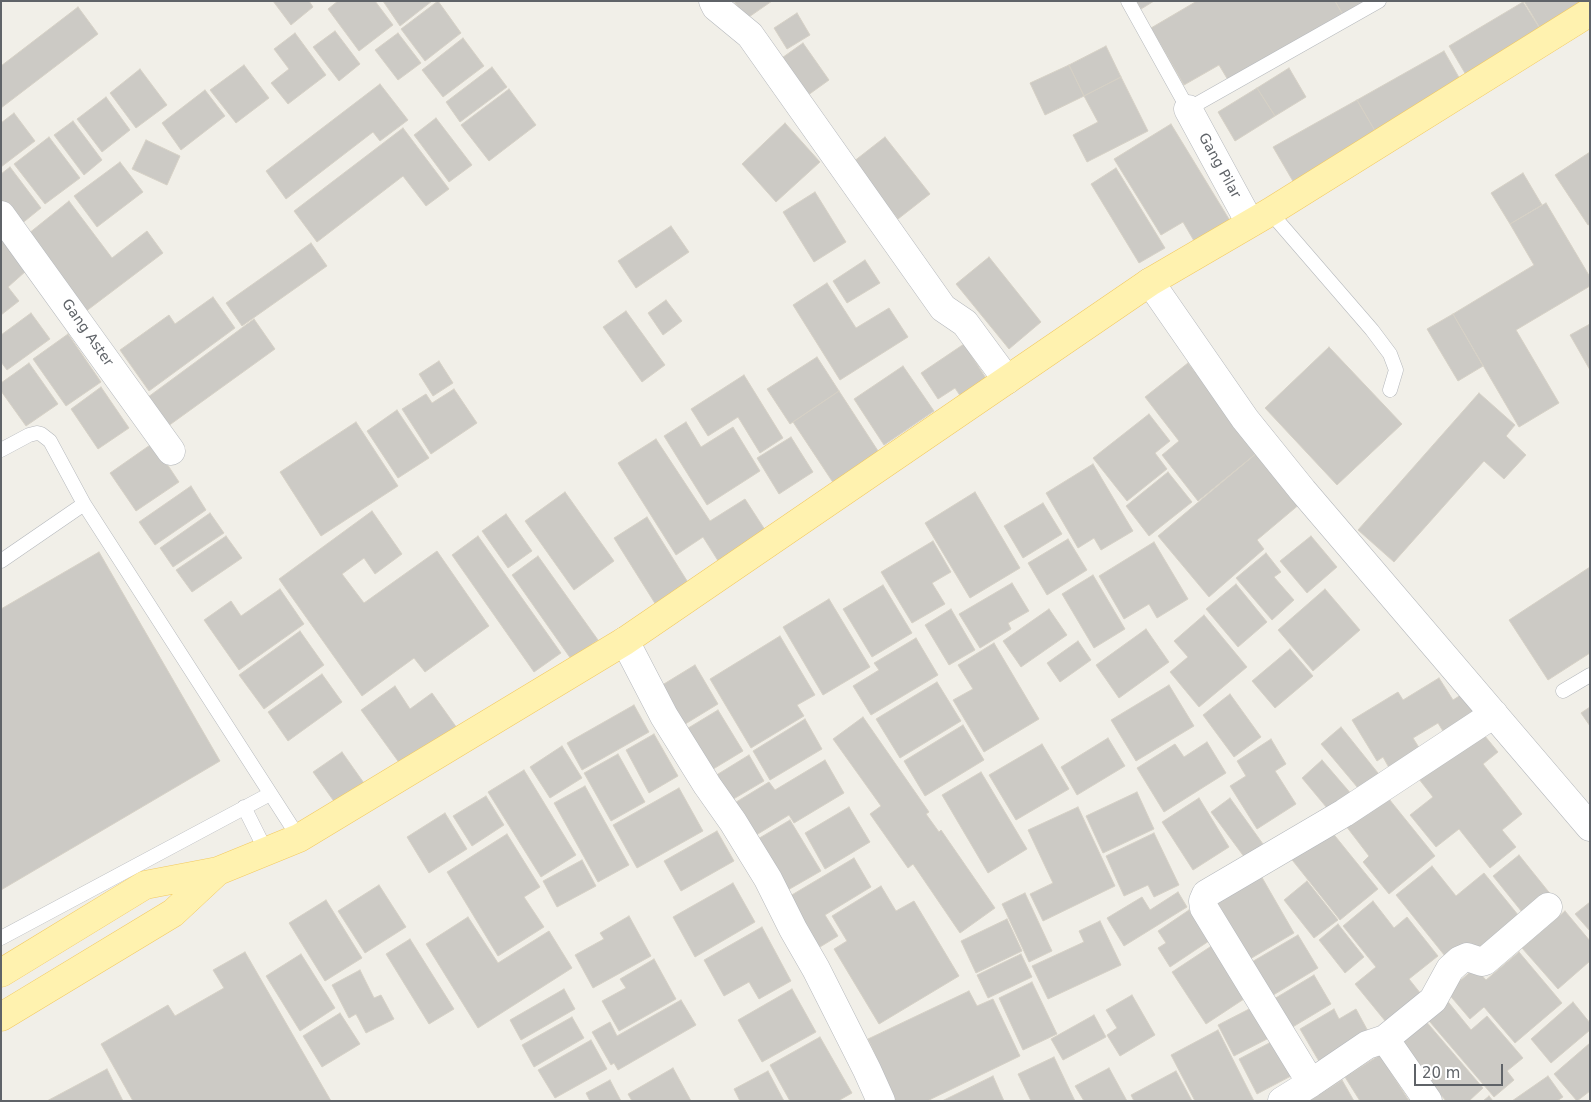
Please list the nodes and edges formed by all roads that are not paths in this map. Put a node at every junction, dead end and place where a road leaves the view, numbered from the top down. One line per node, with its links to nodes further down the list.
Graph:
1 (713, 1): 9 (street)
2 (1128, 1): 5 (lane)
3 (1379, 1): 5 (lane)
4 (1590, 12): 7 (main road)
5 (1188, 109): 7 (street, Gang Pilar)
6 (1, 215): 12 (street, Gang Aster)
7 (1260, 217): 8 (main road); 10 (lane)
8 (1150, 282): 9 (main road); 18 (street)
9 (1007, 380): 15 (main road)
10 (1390, 390)
11 (1, 450): 13 (lane)
12 (171, 451)
13 (84, 504): 14 (lane); 19 (lane)
14 (1, 561)
15 (625, 642): 22 (main road); 31 (street)
16 (1590, 675): 17 (lane)
17 (1563, 691)
18 (1494, 714): 21 (street); 30 (street)
19 (270, 794): 20 (lane); 22 (lane)
20 (244, 807): 23 (lane); 26 (lane)
21 (1590, 827)
22 (299, 838): 23 (main road)
23 (266, 851): 24 (main road)
24 (218, 871): 27 (main road); 28 (main road)
25 (1548, 907): 29 (street)
26 (1, 938)
27 (1, 973)
28 (1, 1017)
29 (1385, 1039): 30 (street); 33 (street)
30 (1311, 1083): 32 (street)
31 (881, 1101)
32 (1282, 1101)
33 (1428, 1101)

